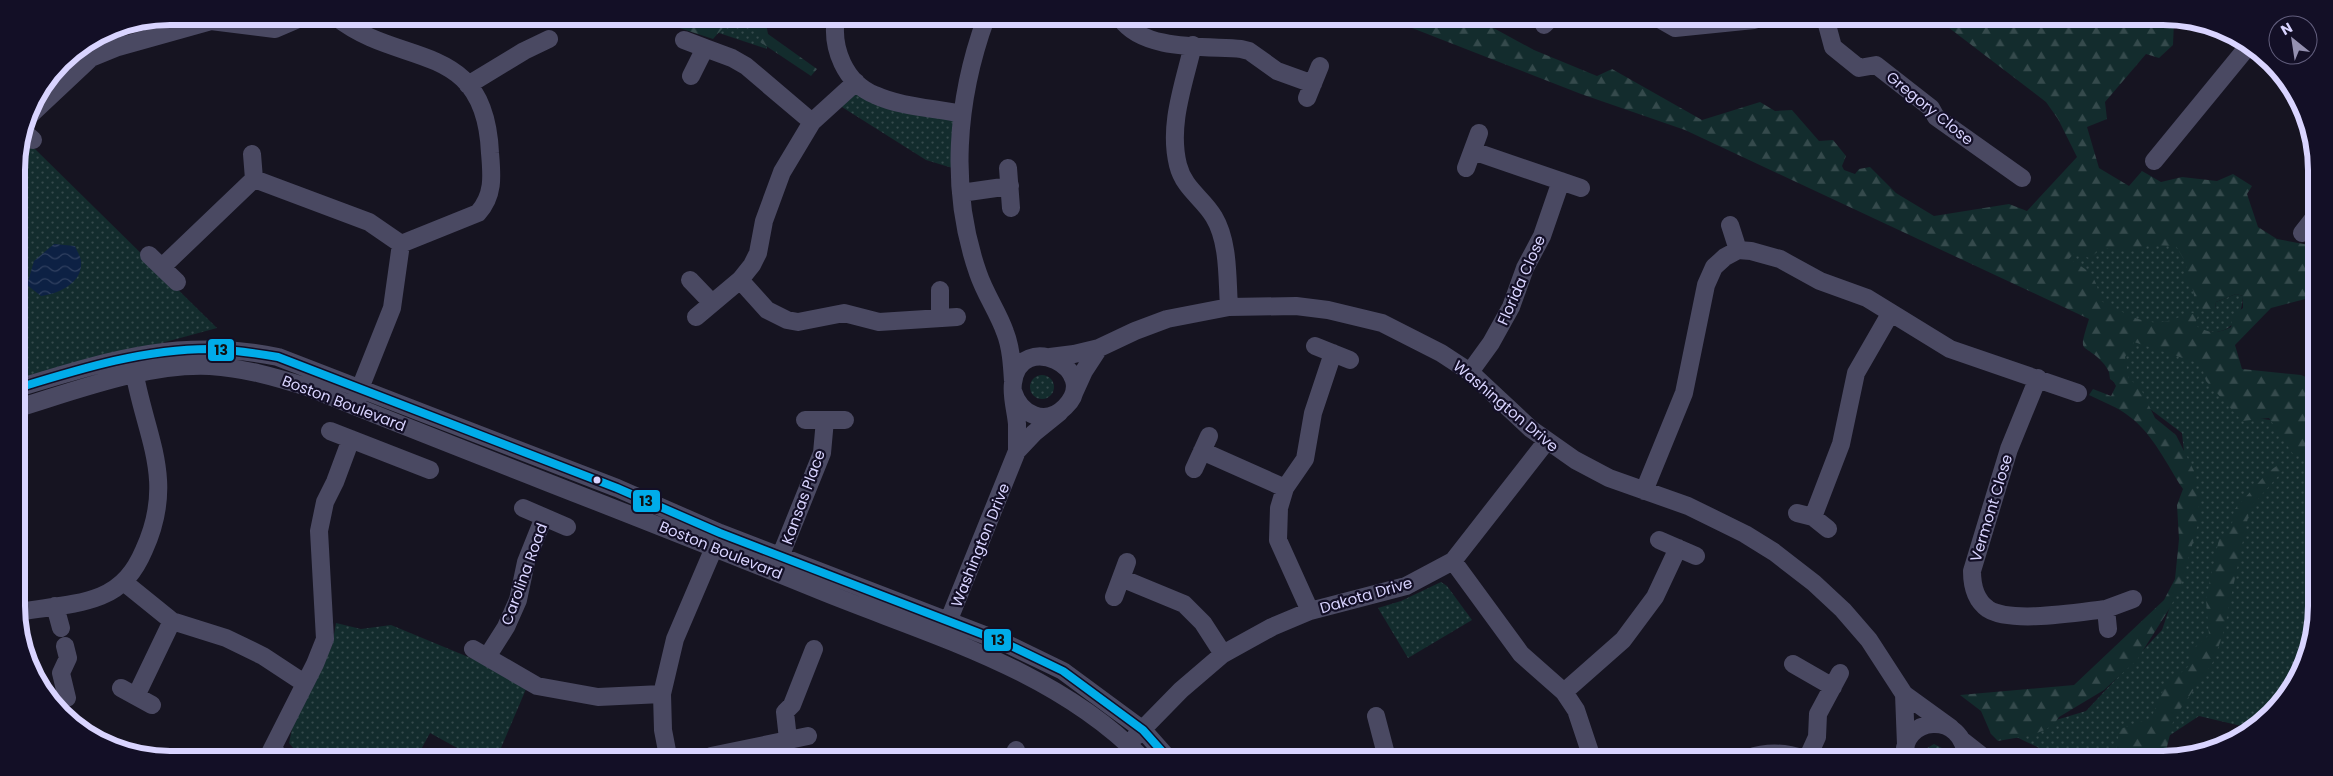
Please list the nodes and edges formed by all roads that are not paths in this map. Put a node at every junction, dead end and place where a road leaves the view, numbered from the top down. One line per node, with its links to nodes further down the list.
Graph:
1 (191, 25): 20 (street)
2 (249, 25): 3 (street)
3 (284, 25)
4 (347, 25): 19 (street)
5 (835, 25): 18 (street)
6 (984, 25): 21 (street, Washington Drive)
7 (1126, 25): 13 (street)
8 (1669, 25): 9 (street)
9 (1704, 25)
10 (1827, 25): 30 (street, Gregory Close)
11 (549, 40): 19 (street)
12 (684, 40): 14 (street)
13 (1193, 45): 16 (street); 46 (street)
14 (705, 48): 17 (street); 22 (street)
15 (2245, 50): 26 (street)
16 (1320, 66)
17 (691, 76)
18 (856, 82): 21 (street); 22 (street)
19 (468, 85): 39 (street)
20 (41, 105)
21 (962, 114): 34 (street, Washington Drive)
22 (812, 122): 42 (street)
23 (1479, 133): 24 (street)
24 (1473, 151): 28 (street); 31 (street)
25 (252, 154): 29 (street)
26 (2154, 161)
27 (1008, 168): 32 (street)
28 (1466, 168)
29 (254, 178): 39 (street); 43 (street)
30 (2022, 178)
31 (1561, 181): 33 (street); 56 (street, Florida Close)
32 (1010, 186): 34 (street); 35 (street)
33 (1581, 188)
34 (961, 193): 49 (street, Washington Drive)
35 (1011, 208)
36 (1730, 225): 40 (street)
37 (2308, 226): 38 (street)
38 (2302, 233)
39 (401, 244): 63 (street)
40 (1738, 250): 47 (street); 78 (street)
41 (690, 280): 45 (street)
42 (740, 280): 44 (street); 45 (street)
43 (177, 282)
44 (940, 290)
45 (712, 303): 48 (street)
46 (1229, 307): 51 (street, Washington Drive); 56 (street, Washington Drive)
47 (1890, 314): 58 (street); 82 (street)
48 (696, 317)
49 (1006, 333): 54 (street); 60 (street, Washington Drive)
50 (1316, 346): 52 (street)
51 (1099, 348): 54 (street, Washington Drive); 62 (street)
52 (1333, 353): 55 (street); 77 (street)
53 (132, 356): 57 (street); 59 (street, Boston Boulevard); 63 (street, Boston Boulevard)
54 (1045, 357): 60 (street); 62 (street)
55 (1350, 360)
56 (1470, 372): 71 (street, Washington Drive)
57 (134, 375): 63 (street, Boston Boulevard); 64 (street, Boston Boulevard); 89 (street)
58 (2038, 378): 61 (street); 93 (street, Vermont Close)
59 (25, 386)
60 (1013, 386): 65 (street); 73 (street, Washington Drive)
61 (2078, 393)
62 (1072, 396): 65 (street)
63 (356, 398): 72 (street, Boston Boulevard); 74 (street, Boston Boulevard)
64 (25, 406)
65 (1060, 412): 73 (street, Washington Drive)
66 (805, 420): 67 (street)
67 (825, 420): 68 (street); 88 (street, Kansas Place)
68 (845, 420)
69 (330, 431): 70 (street)
70 (351, 439): 76 (street); 105 (street)
71 (1546, 442): 78 (street, Washington Drive); 87 (street, Dakota Drive)
72 (504, 446): 74 (street); 83 (street, Boston Boulevard)
73 (1017, 451): 97 (street, Washington Drive)
74 (496, 461): 83 (street, Boston Boulevard)
75 (1194, 469): 77 (street)
76 (430, 470)
77 (1285, 488): 95 (street)
78 (1644, 491): 108 (street, Washington Drive)
79 (523, 508): 80 (street, Carolina Road)
80 (544, 517): 81 (street, Carolina Road); 107 (street, Carolina Road)
81 (567, 526)
82 (1828, 529)
83 (717, 540): 88 (street, Boston Boulevard); 107 (street)
84 (1659, 540): 85 (street)
85 (1678, 548): 86 (street); 106 (street)
86 (1696, 556)
87 (1453, 561): 95 (street, Dakota Drive); 106 (street)
88 (778, 564): 97 (street, Boston Boulevard); 100 (street, Boston Boulevard)
89 (125, 582): 92 (street); 96 (street)
90 (1114, 596): 103 (street)
91 (2133, 600): 93 (street, Vermont Close)
92 (56, 606): 94 (street); 98 (street)
93 (2106, 609): 99 (street)
94 (25, 611)
95 (1310, 611): 103 (street, Dakota Drive)
96 (172, 621): 105 (street); 110 (street)
97 (949, 621): 100 (street, Washington Drive); 113 (street, Boston Boulevard)
98 (61, 628)
99 (2108, 629)
100 (941, 639): 117 (street, Boston Boulevard)
101 (65, 646): 109 (street)
102 (814, 649): 115 (street)
103 (1223, 654): 113 (street, Dakota Drive)
104 (1793, 664): 125 (street)
105 (304, 683): 118 (street)
106 (1564, 692): 124 (street)
107 (662, 694): 119 (street)
108 (1904, 694): 112 (street, Washington Drive); 126 (street)
109 (68, 698)
110 (152, 705)
111 (1376, 716): 123 (street)
112 (1950, 728): 116 (street, Washington Drive); 127 (street)
113 (1142, 730): 117 (street, Dakota Drive); 122 (street, Boston Boulevard)
114 (808, 736): 115 (street)
115 (788, 739): 120 (street)
116 (1963, 741): 128 (street); 129 (street)
117 (1128, 744): 121 (street, Boston Boulevard)
118 (273, 751)
119 (667, 751)
120 (734, 751)
121 (1135, 751)
122 (1161, 751)
123 (1385, 751)
124 (1590, 751)
125 (1809, 751)
126 (1905, 751)
127 (1906, 751)
128 (1965, 751)
129 (1976, 751)

